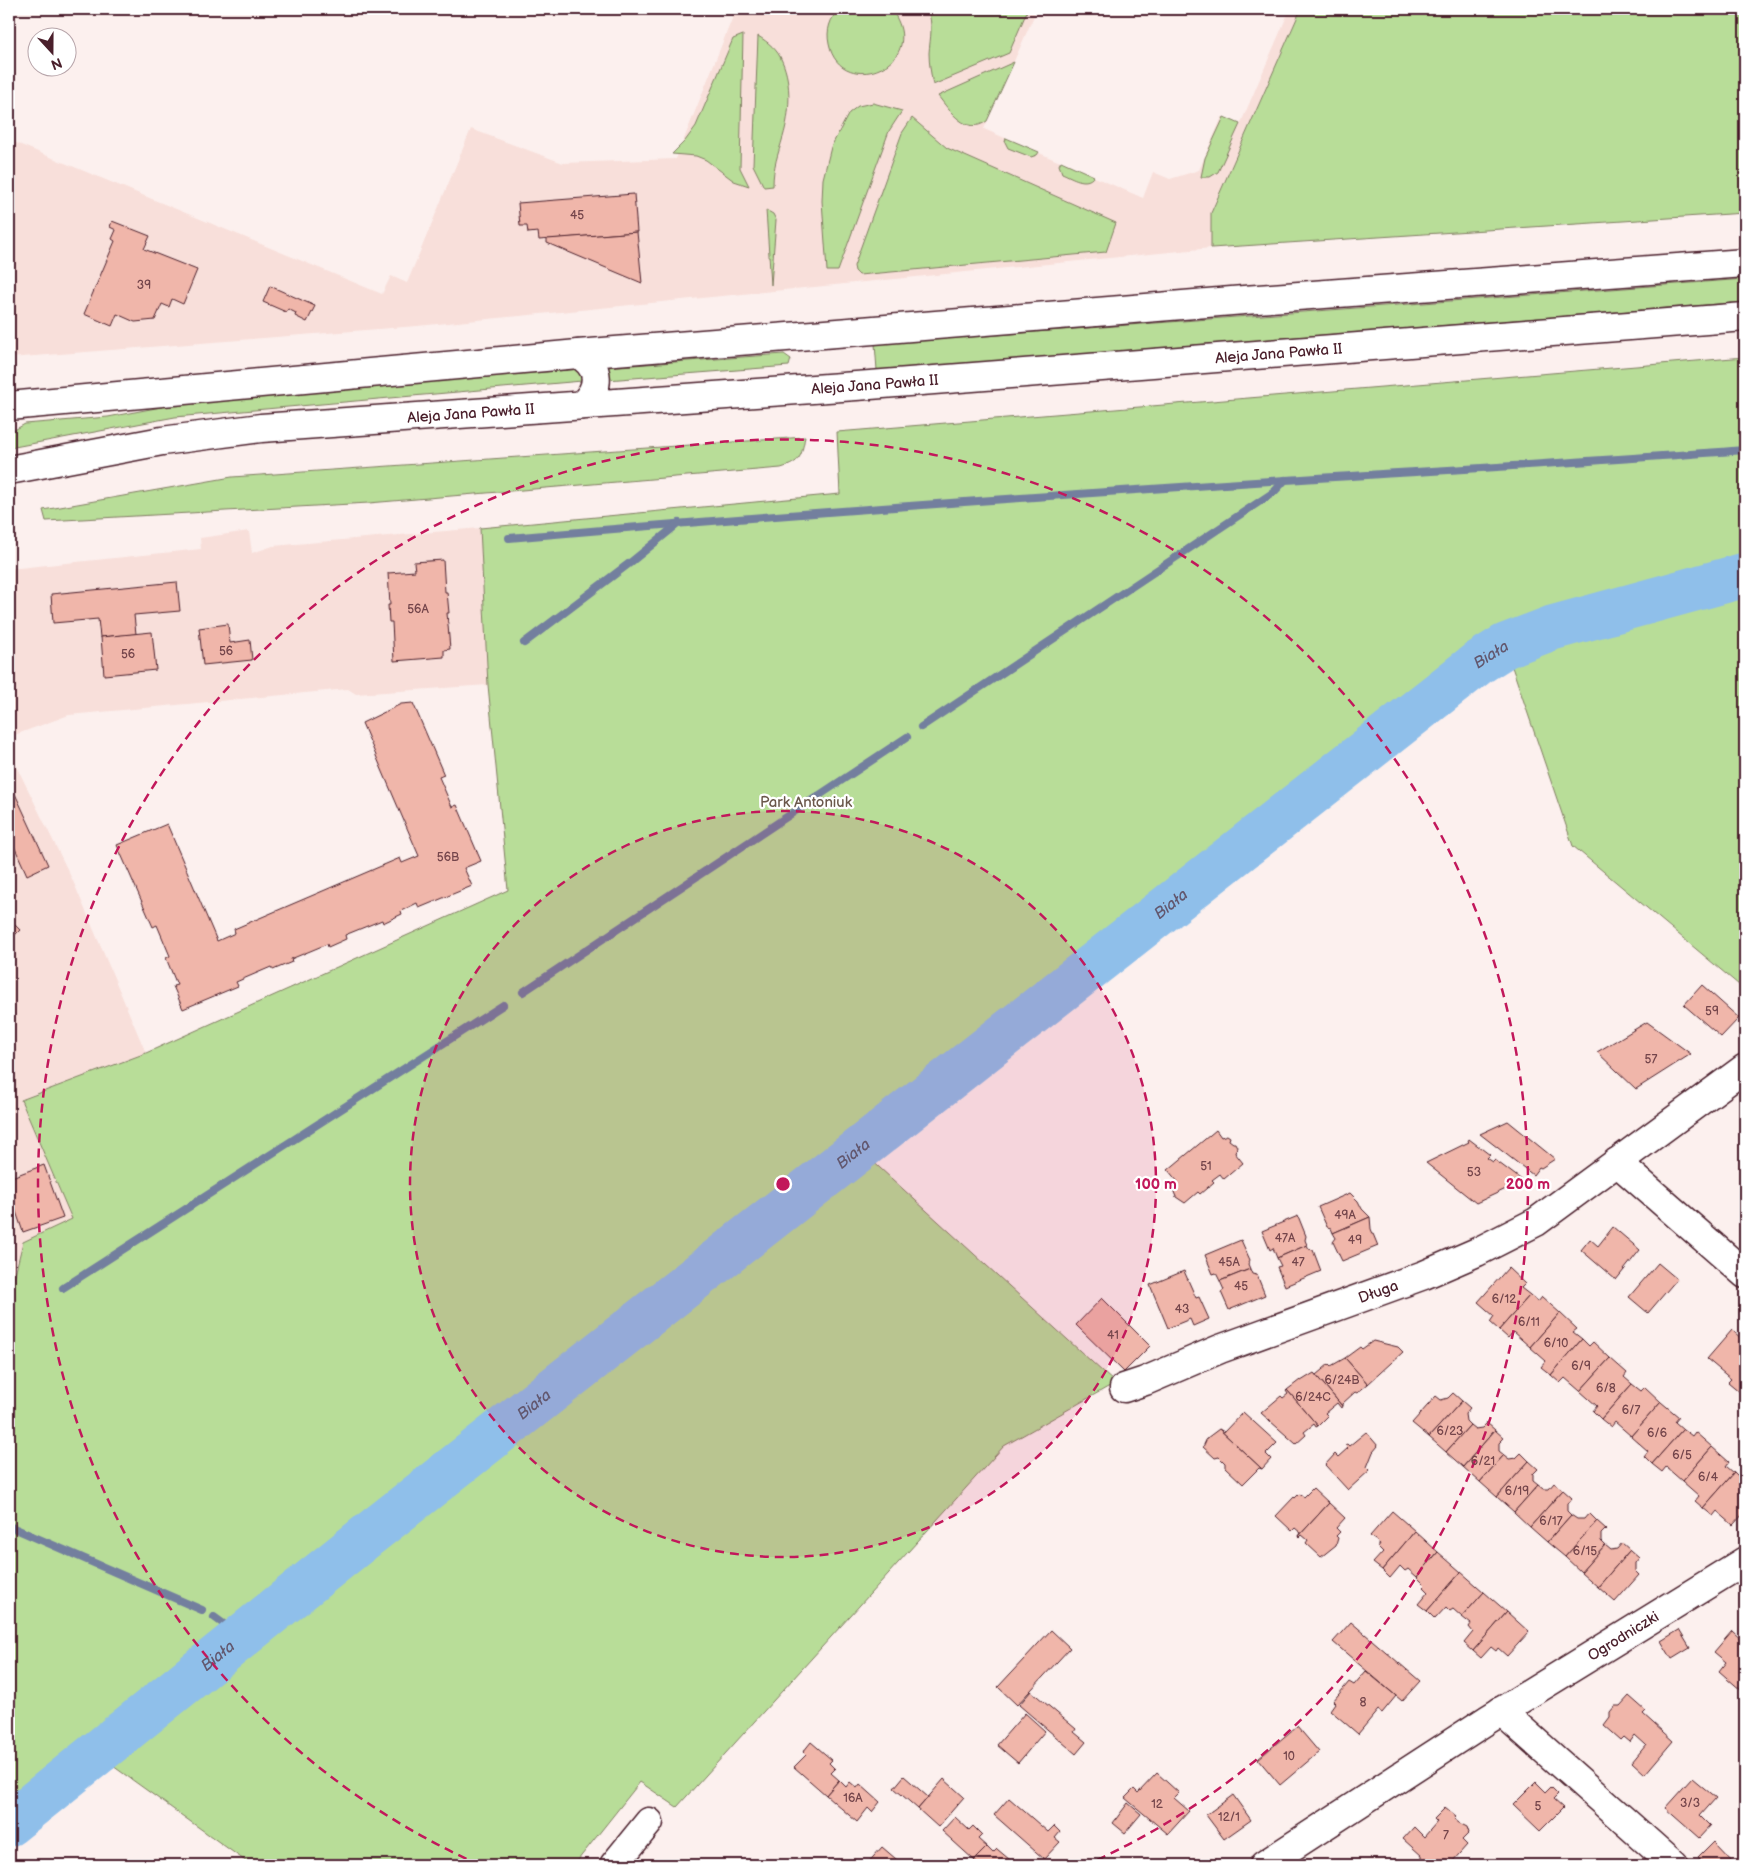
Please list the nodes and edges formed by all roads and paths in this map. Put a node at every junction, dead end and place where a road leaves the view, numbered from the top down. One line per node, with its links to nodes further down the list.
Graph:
1 (1745, 263): 3 (main road)
2 (1745, 317): 4 (main road, Aleja Jana Pawła II)
3 (578, 354): 4 (main road); 5 (main road)
4 (582, 405): 6 (main road, Aleja Jana Pawła II)
5 (9, 406)
6 (9, 470)
7 (1745, 1068): 8 (main road, Długa)
8 (1617, 1162): 9 (main road); 10 (main road, Długa)
9 (1745, 1274)
10 (1124, 1388)
11 (1745, 1561): 12 (main road, Ogrodniczki)
12 (1501, 1711): 15 (main road, Ogrodniczki); 16 (main road)
13 (649, 1822): 14 (main road)
14 (614, 1865)
15 (1264, 1865)
16 (1674, 1865)

